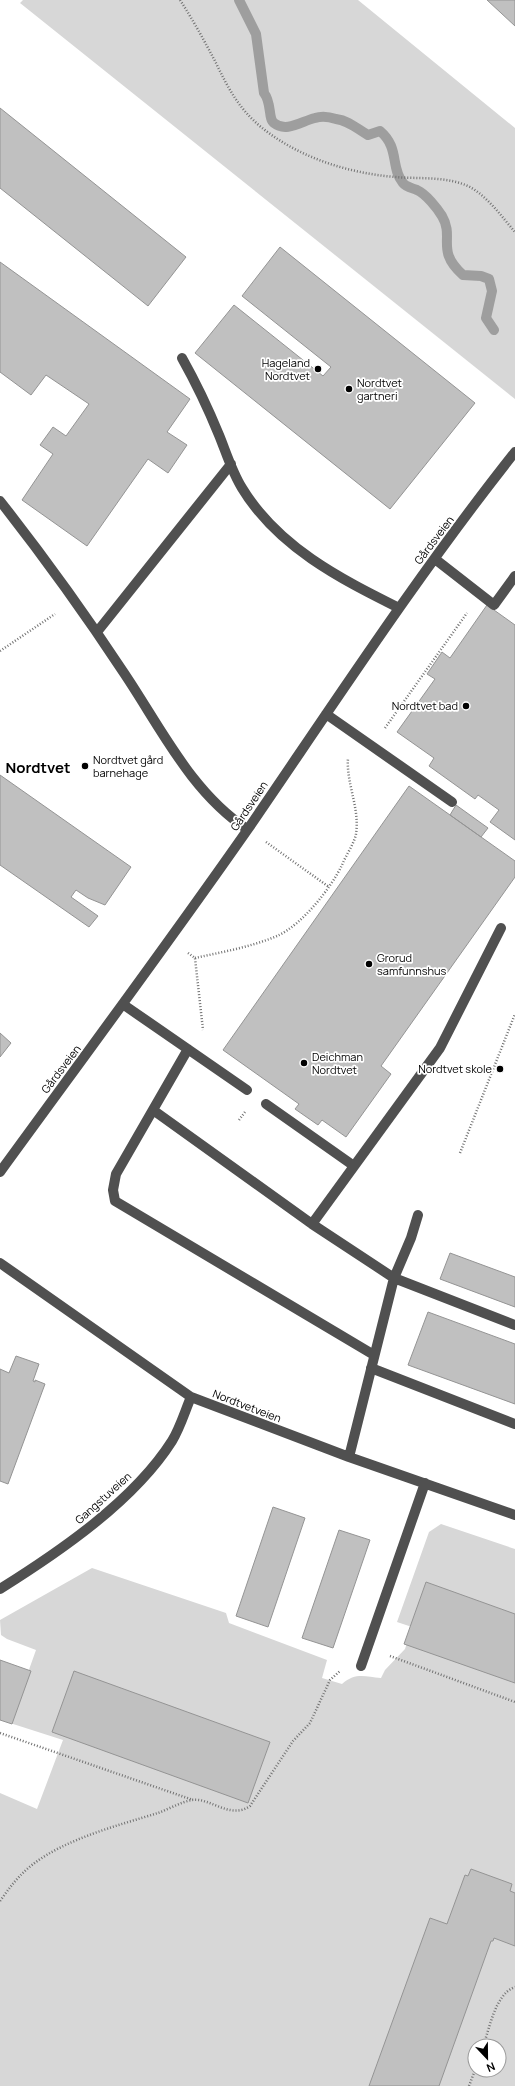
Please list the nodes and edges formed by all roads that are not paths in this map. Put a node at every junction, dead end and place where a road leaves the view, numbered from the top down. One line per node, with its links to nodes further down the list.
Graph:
1 (182, 358): 3 (street)
2 (513, 457): 5 (street, Gårdsveien)
3 (231, 464): 7 (street); 8 (street)
4 (0, 501): 8 (street)
5 (435, 559): 6 (street); 7 (street, Gårdsveien)
6 (515, 576)
7 (399, 608): 9 (street, Gårdsveien)
8 (97, 632): 11 (street)
9 (326, 714): 10 (street); 11 (street, Gårdsveien)
10 (452, 802)
11 (247, 829): 13 (street, Gårdsveien)
12 (501, 928): 18 (street)
13 (124, 1005): 14 (street); 19 (street, Gårdsveien)
14 (188, 1049): 15 (street); 17 (street)
15 (247, 1090)
16 (266, 1104): 18 (street)
17 (153, 1110): 21 (street); 25 (street)
18 (354, 1166): 21 (street)
19 (0, 1172)
20 (418, 1215): 23 (street)
21 (312, 1224): 23 (street)
22 (0, 1263): 27 (street, Nordtvetveien)
23 (394, 1278): 24 (street); 25 (street)
24 (515, 1325)
25 (374, 1354): 26 (street)
26 (370, 1368): 28 (street); 29 (street)
27 (191, 1397): 29 (street, Nordtvetveien); 32 (street, Gangstuveien)
28 (515, 1424)
29 (350, 1457): 30 (street, Nordtvetveien)
30 (425, 1483): 31 (street, Nordtvetveien); 33 (street)
31 (515, 1515)
32 (0, 1589)
33 (361, 1666)

